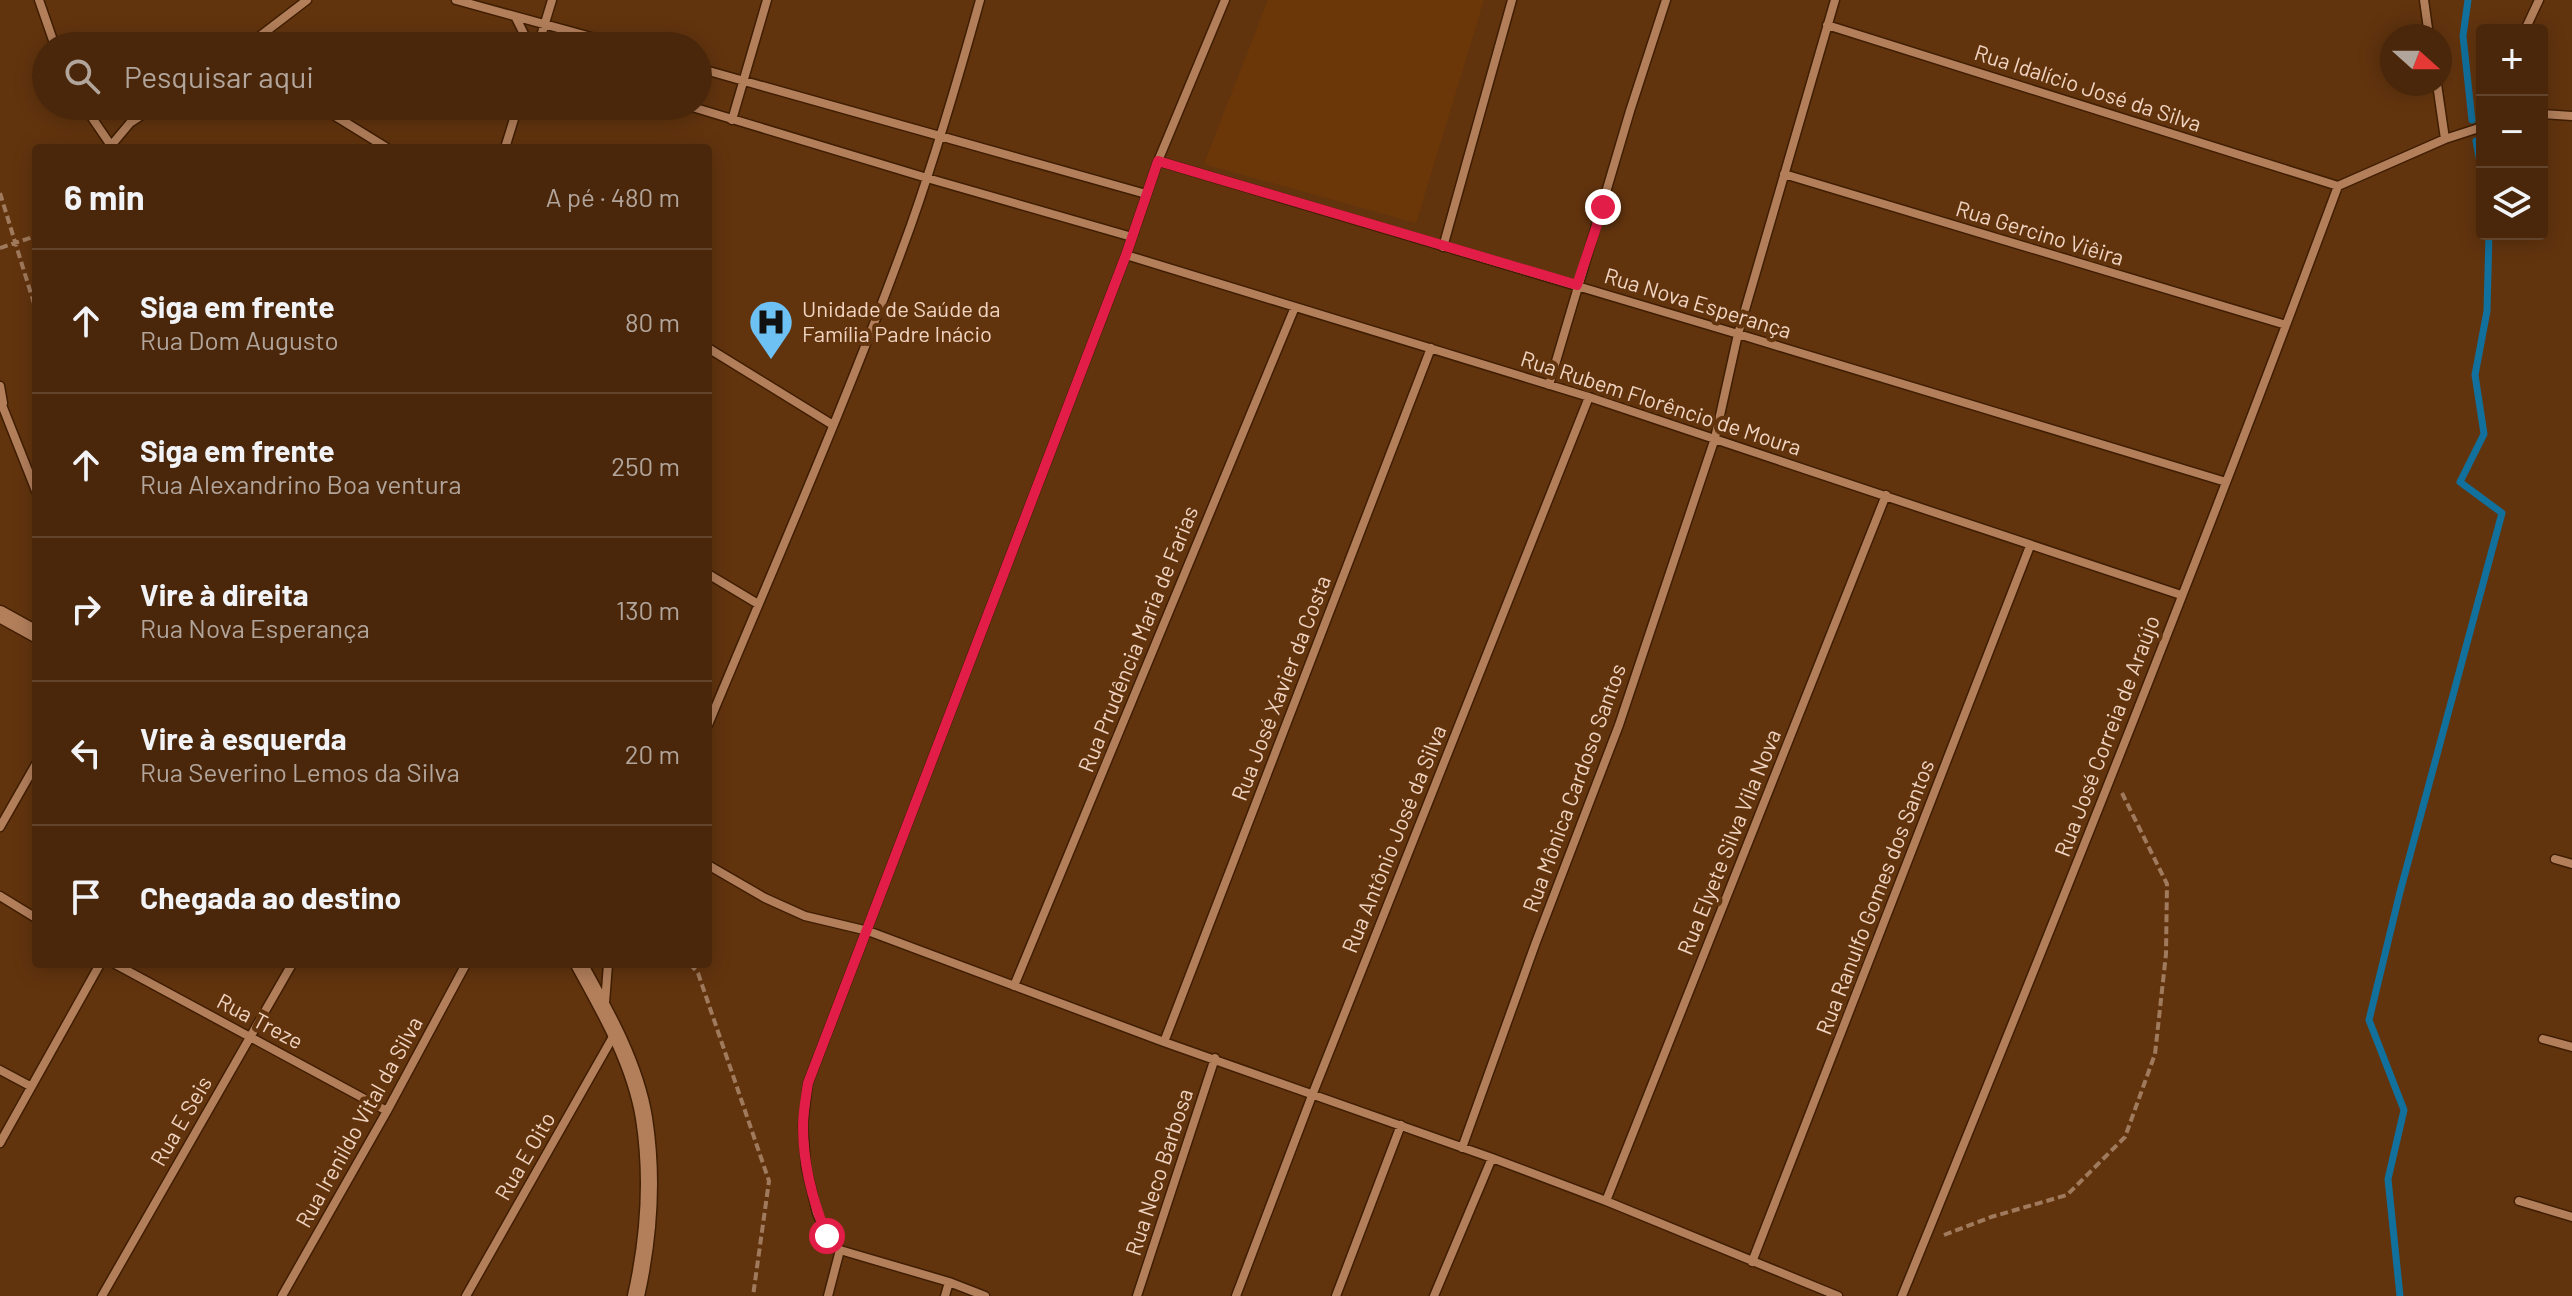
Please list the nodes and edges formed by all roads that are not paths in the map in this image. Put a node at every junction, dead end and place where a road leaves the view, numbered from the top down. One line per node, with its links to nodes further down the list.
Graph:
1 (39, 0): 18 (street)
2 (307, 0): 19 (street)
3 (456, 0): 13 (street)
4 (552, 0): 14 (street)
5 (767, 0): 24 (street)
6 (980, 0): 35 (street)
7 (1225, 0): 41 (street)
8 (1512, 0): 47 (street)
9 (1666, 0): 49 (street)
10 (1835, 0): 17 (street, Rua Mônica Cardoso Santos)
11 (2424, 0): 15 (street)
12 (2539, 0): 16 (street)
13 (516, 18): 14 (street); 20 (street)
14 (545, 23): 21 (street); 22 (street)
15 (2427, 24)
16 (2528, 24)
17 (1827, 25): 42 (street, Rua Mônica Cardoso Santos); 44 (street, Rua Idalício José da Silva)
18 (50, 32)
19 (265, 32)
20 (523, 32)
21 (542, 32)
22 (576, 32)
23 (712, 72): 24 (street)
24 (743, 81): 33 (street); 35 (street)
25 (2439, 96): 36 (street)
26 (712, 113): 33 (street)
27 (2548, 114): 28 (street)
28 (2572, 116)
29 (93, 120): 37 (street)
30 (135, 120): 38 (street)
31 (342, 120): 39 (street)
32 (514, 120): 40 (street)
33 (732, 120): 43 (street)
34 (2476, 129): 36 (street)
35 (941, 136): 43 (street); 45 (street)
36 (2445, 139): 44 (street)
37 (109, 144)
38 (112, 144)
39 (381, 144)
40 (506, 144)
41 (1158, 161): 45 (street); 47 (street, Rua Nova Esperança)
42 (1784, 174): 51 (street, Rua Gercino Viêira); 52 (street, Rua Mônica Cardoso Santos)
43 (927, 178): 46 (street); 59 (street)
44 (2338, 186): 51 (street, Rua José Correia de Araújo)
45 (1146, 194): 46 (street)
46 (1132, 237): 48 (street)
47 (1443, 247): 49 (street, Rua Nova Esperança)
48 (1126, 255): 50 (street, Rua Rubem Florêncio de Moura); 78 (street)
49 (1577, 285): 52 (street, Rua Nova Esperança); 55 (street)
50 (1295, 307): 53 (street, Rua Rubem Florêncio de Moura); 85 (street, Rua Prudência Maria de Farias)
51 (2286, 325): 62 (street, Rua José Correia de Araújo)
52 (1738, 334): 60 (street, Rua Mônica Cardoso Santos); 62 (street, Rua Nova Esperança)
53 (1431, 348): 55 (street, Rua Rubem Florêncio de Moura); 90 (street, Rua José Xavier da Costa)
54 (712, 350): 59 (street)
55 (1549, 385): 57 (street, Rua Rubem Florêncio de Moura)
56 (0, 386): 58 (street)
57 (1589, 397): 60 (street, Rua Rubem Florêncio de Moura); 95 (street, Rua Antônio José da Silva)
58 (2, 402): 61 (street)
59 (833, 425): 67 (street)
60 (1715, 438): 63 (street, Rua Rubem Florêncio de Moura); 99 (street, Rua Mônica Cardoso Santos)
61 (32, 482)
62 (2226, 482): 66 (street, Rua José Correia de Araújo)
63 (1886, 495): 64 (street, Rua Rubem Florêncio de Moura); 101 (street, Rua Elyete Silva Vila Nova)
64 (2030, 546): 66 (street, Rua Rubem Florêncio de Moura); 105 (street, Rua Ranulfo Gomes dos Santos)
65 (712, 576): 67 (street)
66 (2181, 595): 119 (street, Rua José Correia de Araújo)
67 (758, 604): 70 (street)
68 (0, 614): 69 (street)
69 (32, 632)
70 (712, 715)
71 (32, 771): 72 (street)
72 (0, 827)
73 (2555, 859): 74 (street)
74 (2572, 864)
75 (712, 868): 78 (street)
76 (0, 896): 77 (street)
77 (32, 916)
78 (868, 931): 85 (street); 104 (street)
79 (98, 968): 94 (street)
80 (123, 968): 88 (street, Rua Treze)
81 (290, 968): 88 (street, Rua E Seis)
82 (464, 968): 96 (street, Rua Irenildo Vital da Silva)
83 (581, 968): 86 (street)
84 (608, 968): 86 (street)
85 (1014, 986): 90 (street)
86 (604, 1009): 87 (street)
87 (615, 1034): 109 (street, Rua E Oito); 110 (street)
88 (251, 1036): 96 (street, Rua Treze); 107 (street, Rua E Seis)
89 (2543, 1039): 91 (street)
90 (1164, 1042): 92 (street)
91 (2572, 1047)
92 (1215, 1058): 95 (street); 114 (street, Rua Neco Barbosa)
93 (0, 1070): 94 (street)
94 (30, 1086): 98 (street)
95 (1313, 1093): 97 (street); 115 (street, Rua Antônio José da Silva)
96 (387, 1111): 108 (street, Rua Irenildo Vital da Silva)
97 (1401, 1125): 99 (street); 116 (street)
98 (0, 1143)
99 (1462, 1148): 100 (street)
100 (1492, 1158): 101 (street); 117 (street)
101 (1606, 1201): 105 (street)
102 (2519, 1201): 103 (street)
103 (2572, 1217)
104 (840, 1250): 106 (street); 111 (street)
105 (1752, 1262): 118 (street)
106 (949, 1282): 112 (street); 113 (street)
107 (102, 1296)
108 (282, 1296)
109 (466, 1296)
110 (636, 1296)
111 (828, 1296)
112 (945, 1296)
113 (985, 1296)
114 (1137, 1296)
115 (1236, 1296)
116 (1336, 1296)
117 (1434, 1296)
118 (1838, 1296)
119 (1902, 1296)

